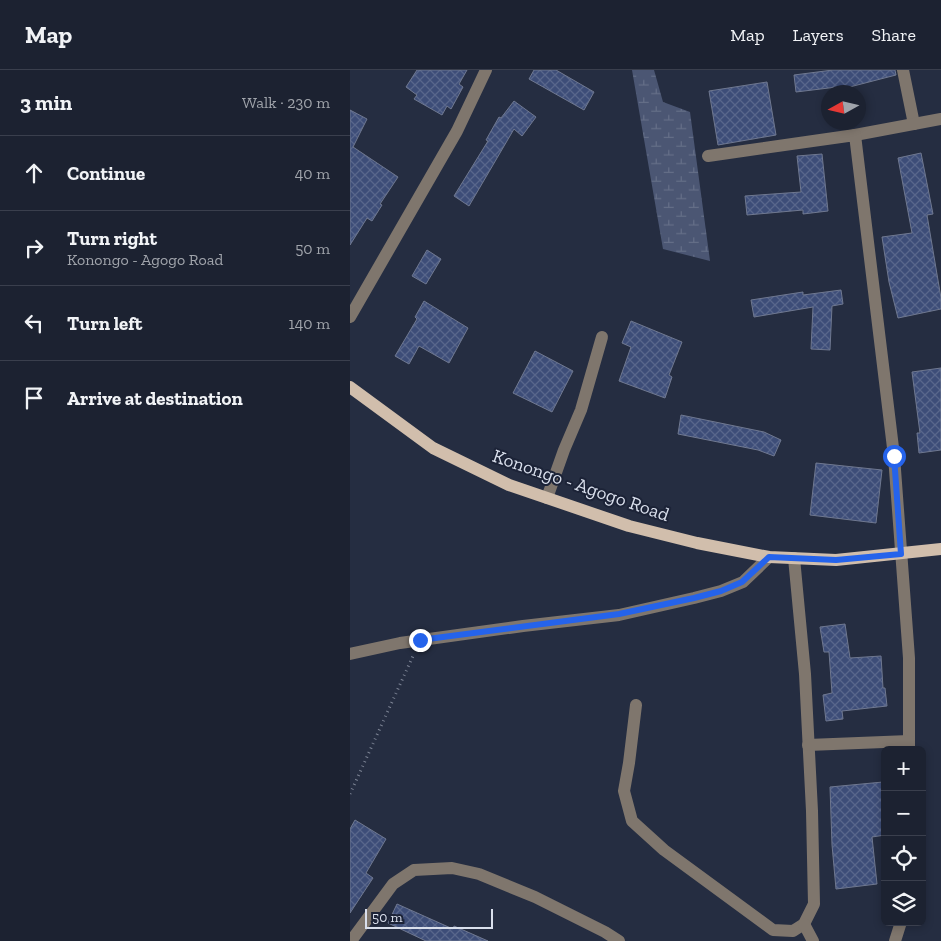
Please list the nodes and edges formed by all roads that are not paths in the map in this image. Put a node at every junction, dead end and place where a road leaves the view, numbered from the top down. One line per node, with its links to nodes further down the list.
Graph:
1 (486, 70): 7 (street)
2 (904, 70): 4 (street)
3 (941, 119): 4 (street)
4 (914, 124): 5 (street)
5 (855, 135): 6 (street); 12 (street)
6 (708, 156)
7 (350, 317)
8 (602, 337): 10 (street)
9 (350, 387): 10 (main road, Konongo - Agogo Road)
10 (548, 498): 13 (main road, Konongo - Agogo Road)
11 (941, 549): 12 (main road, Konongo - Agogo Road)
12 (901, 554): 14 (main road, Konongo - Agogo Road); 18 (street)
13 (769, 557): 14 (main road, Konongo - Agogo Road); 15 (street)
14 (794, 558): 17 (street)
15 (350, 654)
16 (636, 705): 19 (street)
17 (808, 745): 18 (street); 19 (street)
18 (909, 745)
19 (804, 924): 23 (street)
20 (900, 926): 24 (street)
21 (351, 941): 22 (street)
22 (619, 941)
23 (813, 941)
24 (895, 941)

